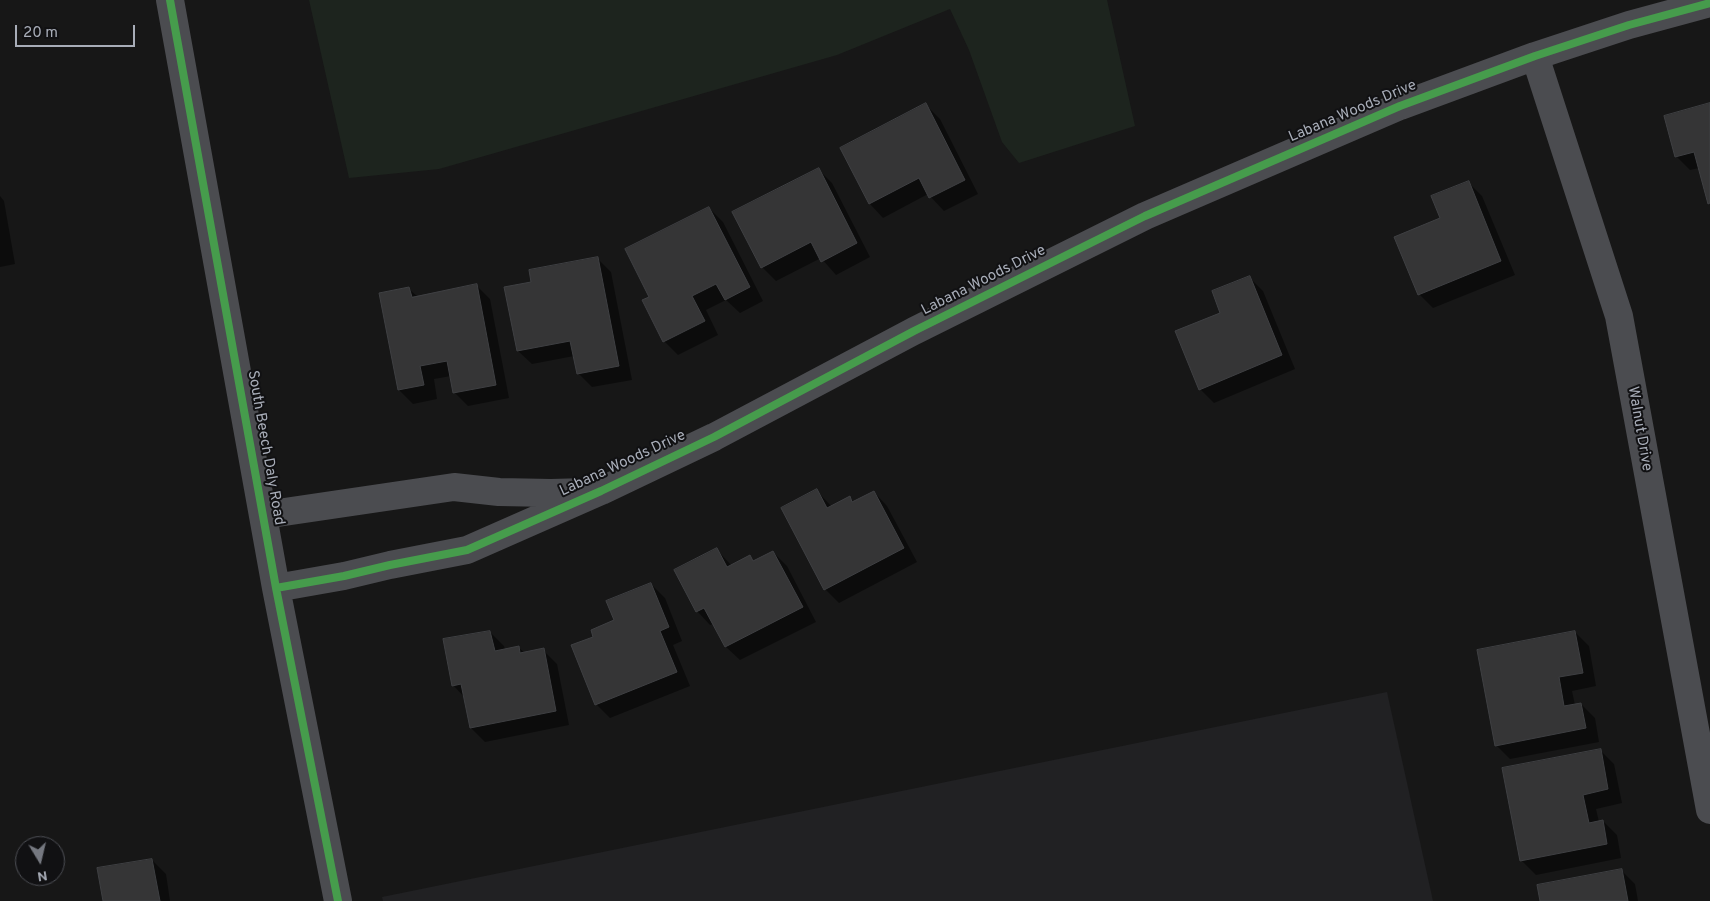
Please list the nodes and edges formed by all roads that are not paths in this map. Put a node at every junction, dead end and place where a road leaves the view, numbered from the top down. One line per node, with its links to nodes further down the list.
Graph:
1 (170, 0): 5 (street, South Beech Daly Road)
2 (1710, 3): 3 (street, Labana Woods Drive)
3 (1535, 56): 4 (street, Labana Woods Drive); 7 (street, Walnut Drive)
4 (601, 491): 5 (street, Labana Woods Drive); 6 (street, Labana Woods Drive)
5 (264, 515): 6 (street, South Beech Daly Road)
6 (276, 588): 8 (street, South Beech Daly Road)
7 (1710, 810)
8 (338, 901)

